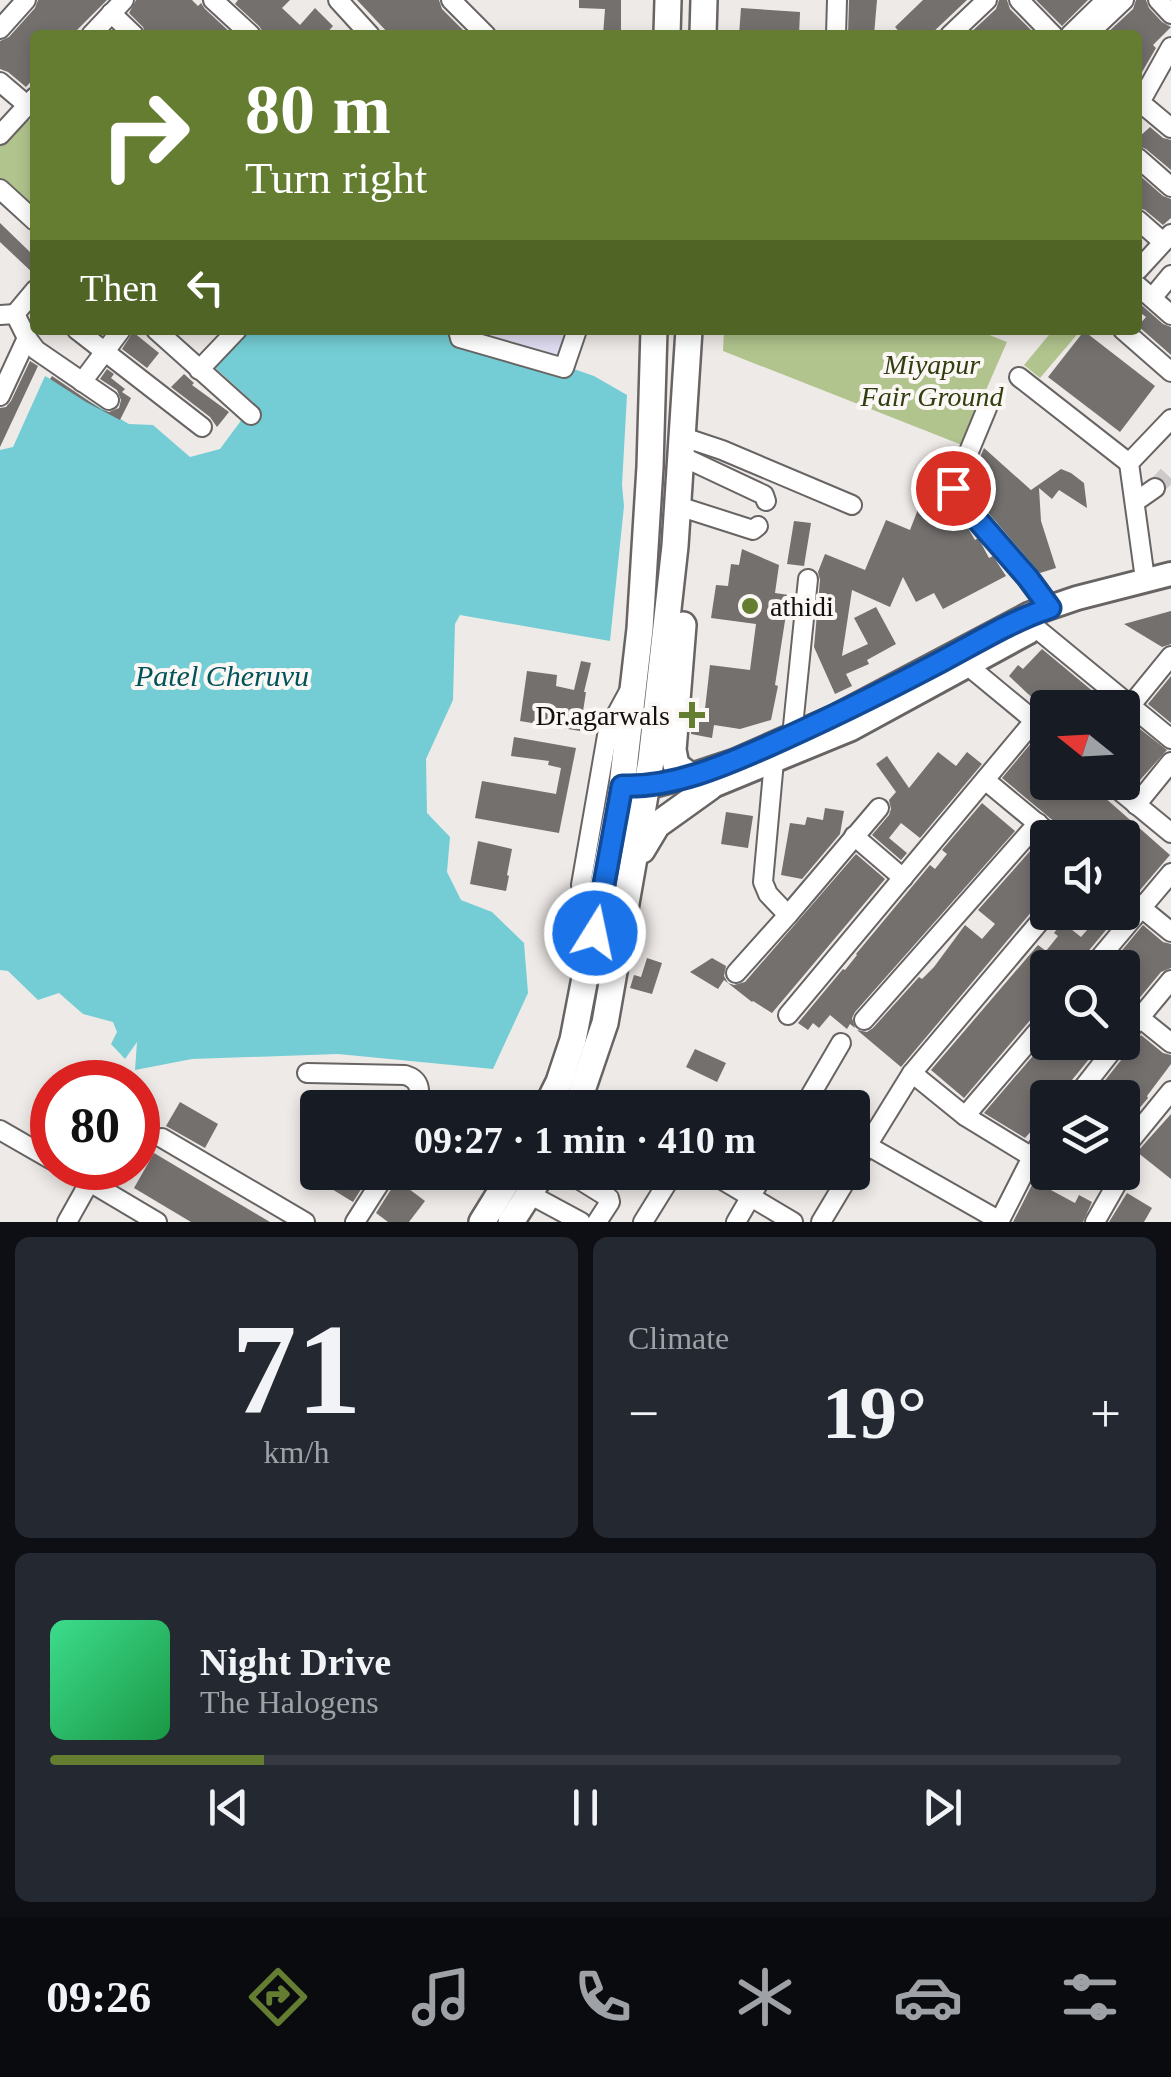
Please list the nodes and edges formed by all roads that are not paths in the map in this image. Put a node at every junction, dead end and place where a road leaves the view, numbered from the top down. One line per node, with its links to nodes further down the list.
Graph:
1 (25, 0): 16 (street)
2 (213, 0): 19 (street)
3 (338, 0): 15 (street)
4 (452, 0): 20 (street)
5 (668, 0): 21 (highway)
6 (704, 0): 22 (highway)
7 (837, 0): 23 (street)
8 (987, 0): 24 (street)
9 (1020, 0): 25 (street)
10 (1106, 0): 26 (street)
11 (1124, 0): 27 (street)
12 (1158, 0): 14 (street)
13 (117, 7): 17 (street); 18 (street)
14 (1171, 14)
15 (364, 28)
16 (0, 29)
17 (96, 30)
18 (131, 30)
19 (246, 30)
20 (477, 30)
21 (666, 30)
22 (703, 30)
23 (836, 30)
24 (955, 30)
25 (1047, 30)
26 (1075, 30)
27 (1092, 30)
28 (1171, 46): 33 (street)
29 (1171, 67): 34 (street)
30 (0, 82): 31 (street)
31 (30, 100)
32 (30, 102): 37 (street)
33 (1142, 110)
34 (1142, 110)
35 (1142, 113): 36 (street)
36 (1171, 128)
37 (0, 135)
38 (1142, 162): 39 (street)
39 (1171, 187)
40 (0, 189): 41 (street)
41 (30, 216)
42 (1142, 222): 43 (street)
43 (1167, 238): 44 (street)
44 (1142, 266)
45 (1171, 276): 46 (street)
46 (1145, 292): 49 (street)
47 (30, 297): 48 (street)
48 (8, 314): 59 (street)
49 (1171, 315)
50 (85, 335): 60 (street)
51 (117, 335): 60 (street)
52 (161, 335): 61 (street)
53 (232, 335): 61 (street)
54 (459, 335): 55 (street)
55 (575, 335)
56 (649, 335): 88 (highway)
57 (689, 335): 71 (highway)
58 (1129, 335): 62 (street)
59 (28, 338): 64 (street); 65 (street)
60 (106, 350): 64 (street); 70 (street)
61 (199, 370): 68 (street)
62 (1171, 372)
63 (1018, 377): 72 (street)
64 (82, 382): 66 (street)
65 (0, 396)
66 (109, 400)
67 (988, 408): 84 (street)
68 (251, 414)
69 (1171, 419): 72 (street)
70 (202, 427)
71 (682, 446): 74 (street); 76 (street); 77 (highway)
72 (1130, 463): 75 (street)
73 (1155, 488): 75 (street)
74 (766, 500)
75 (1135, 502): 82 (street)
76 (852, 504)
77 (678, 506): 78 (street); 79 (highway)
78 (758, 526)
79 (675, 546): 99 (highway); 100 (highway)
80 (1171, 574): 82 (main road)
81 (808, 579): 93 (street)
82 (1146, 579): 84 (main road)
83 (1171, 590): 85 (main road)
84 (1050, 608): 93 (main road)
85 (1036, 628): 87 (main road); 89 (street)
86 (1171, 656): 90 (street)
87 (967, 665): 92 (street); 96 (main road)
88 (634, 683): 100 (highway); 115 (street)
89 (1112, 690)
90 (1140, 694)
91 (1140, 713): 95 (street)
92 (1030, 718)
93 (792, 736): 99 (main road)
94 (1030, 737): 98 (street)
95 (1171, 739)
96 (774, 760): 99 (main road); 112 (street)
97 (1171, 762): 102 (street)
98 (985, 780): 104 (street); 110 (street)
99 (700, 782): 100 (main road); 108 (highway)
100 (632, 799): 108 (highway); 115 (highway)
101 (1131, 800): 102 (street)
102 (1136, 804): 106 (street)
103 (879, 808): 107 (street)
104 (1033, 820)
105 (1030, 833): 121 (street)
106 (1171, 833)
107 (854, 836): 110 (street); 112 (street)
108 (632, 870): 131 (highway)
109 (1171, 873): 111 (street)
110 (903, 878): 119 (street)
111 (1142, 908): 114 (street); 116 (street)
112 (788, 915): 117 (street)
113 (1033, 930): 127 (street)
114 (1171, 932)
115 (595, 933): 130 (highway)
116 (1107, 950)
117 (736, 973)
118 (1171, 980): 120 (street)
119 (788, 1014)
120 (1140, 1018): 124 (street)
121 (864, 1020)
122 (1030, 1040): 134 (street)
123 (841, 1043): 132 (street)
124 (1171, 1043)
125 (1106, 1060): 128 (street)
126 (307, 1073): 129 (street)
127 (912, 1073): 134 (street); 138 (street)
128 (1090, 1080)
129 (419, 1090)
130 (555, 1090)
131 (582, 1090)
132 (814, 1090)
133 (1171, 1091): 135 (street)
134 (965, 1116): 141 (street)
135 (1140, 1129)
136 (0, 1130): 139 (street)
137 (162, 1138): 158 (street)
138 (870, 1143)
139 (30, 1147)
140 (870, 1147): 168 (street)
141 (1030, 1156)
142 (1030, 1161): 168 (street)
143 (85, 1190): 156 (street)
144 (105, 1190): 157 (street)
145 (375, 1190): 159 (street)
146 (502, 1190): 160 (highway)
147 (532, 1190): 161 (highway)
148 (544, 1190): 162 (street)
149 (596, 1190): 163 (street)
150 (663, 1190): 164 (street)
151 (740, 1190): 155 (street)
152 (756, 1190): 155 (street)
153 (841, 1190): 167 (street)
154 (1113, 1190): 169 (street)
155 (752, 1197): 165 (street); 166 (street)
156 (67, 1222)
157 (157, 1222)
158 (304, 1222)
159 (355, 1222)
160 (482, 1222)
161 (511, 1222)
162 (581, 1222)
163 (597, 1222)
164 (643, 1222)
165 (736, 1222)
166 (793, 1222)
167 (821, 1222)
168 (999, 1222)
169 (1094, 1222)

